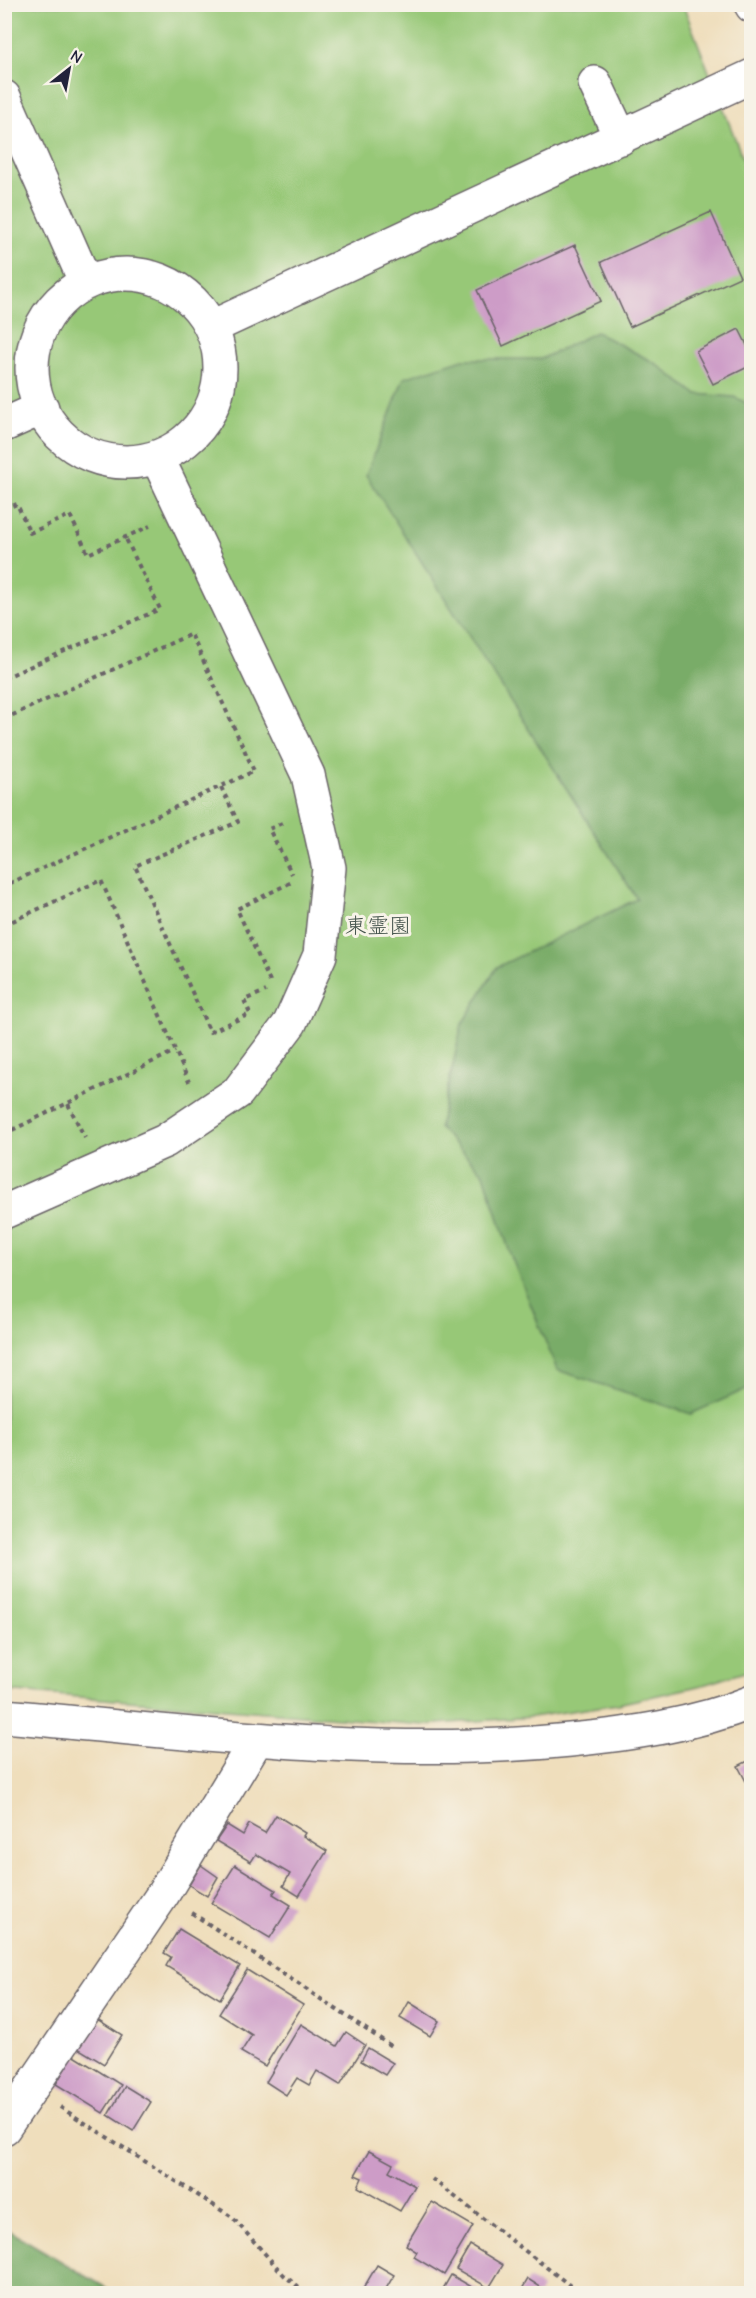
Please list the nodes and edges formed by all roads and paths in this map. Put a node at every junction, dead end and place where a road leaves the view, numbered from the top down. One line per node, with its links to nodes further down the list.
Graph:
1 (752, 76): 4 (street)
2 (595, 83): 4 (street)
3 (4, 97): 5 (street)
4 (621, 138): 6 (street)
5 (86, 283): 6 (street); 7 (street)
6 (212, 327): 9 (street)
7 (42, 408): 8 (street); 9 (street)
8 (4, 425)
9 (157, 457): 11 (street)
10 (4, 509): 12 (path)
11 (183, 512): 12 (path); 16 (street)
12 (125, 537): 13 (path)
13 (4, 678)
14 (4, 719): 15 (path)
15 (221, 787): 16 (path); 17 (path)
16 (315, 806): 20 (street)
17 (4, 885)
18 (4, 925): 19 (path)
19 (176, 1051): 20 (path); 21 (path)
20 (203, 1116): 22 (street)
21 (4, 1134)
22 (4, 1212)
23 (752, 1702): 25 (street)
24 (4, 1716): 25 (street)
25 (256, 1739): 26 (street)
26 (163, 1894): 27 (path); 28 (street)
27 (391, 2046)
28 (32, 2088): 29 (street); 31 (path)
29 (4, 2128)
30 (432, 2179): 32 (path)
31 (306, 2294)
32 (581, 2294)

